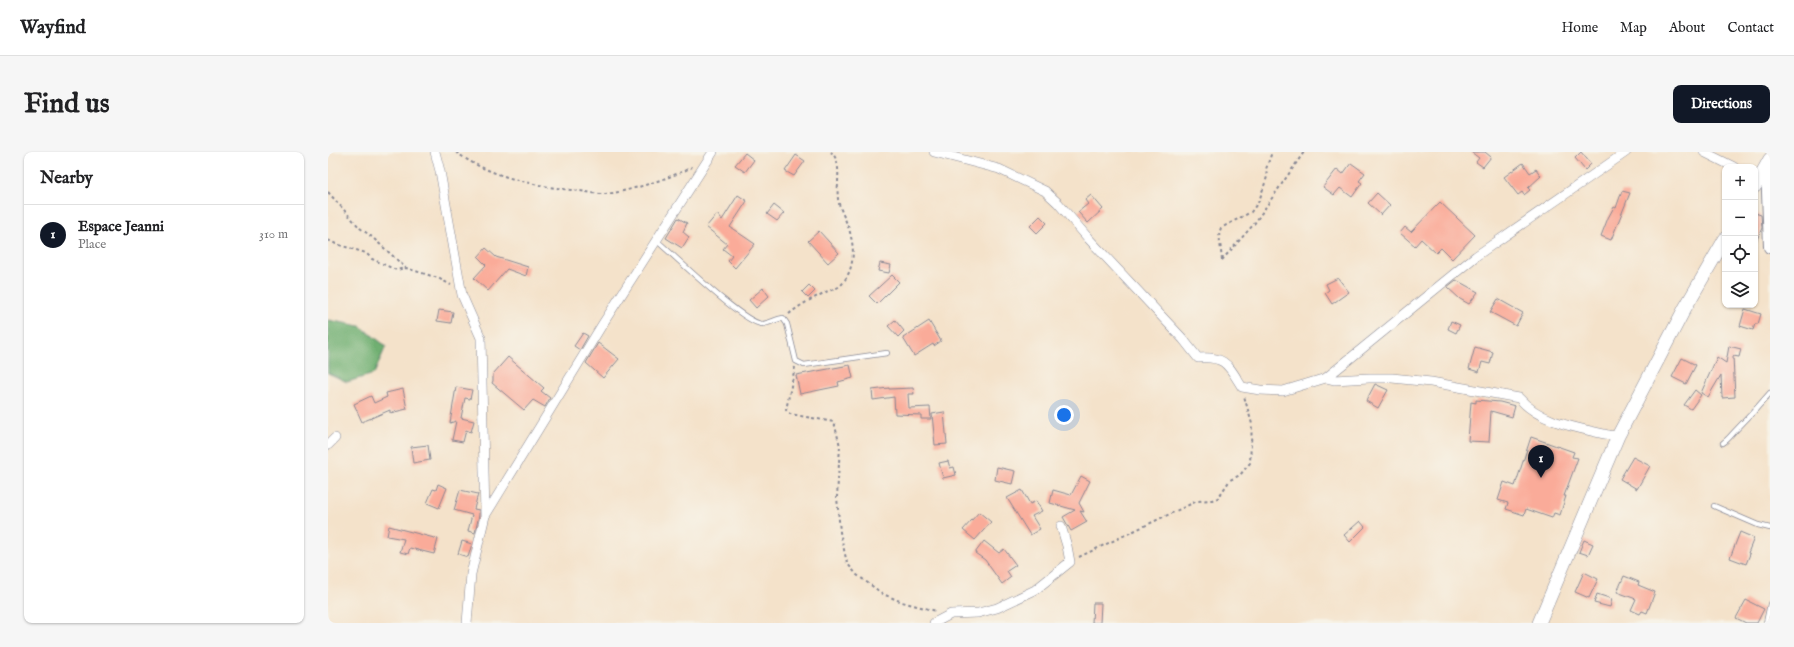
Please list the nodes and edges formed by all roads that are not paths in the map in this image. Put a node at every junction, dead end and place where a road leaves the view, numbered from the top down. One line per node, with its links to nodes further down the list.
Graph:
1 (435, 152): 20 (street)
2 (934, 152): 13 (street)
3 (1626, 152): 13 (street)
4 (1704, 152): 7 (street)
5 (712, 154): 9 (street)
6 (1768, 162): 8 (main road); 11 (street)
7 (1728, 164)
8 (1758, 180)
9 (657, 241): 12 (lane); 20 (street)
10 (1722, 244): 15 (main road)
11 (1770, 248)
12 (887, 353)
13 (1326, 378): 15 (street)
14 (1770, 393): 17 (lane)
15 (1618, 436): 26 (main road)
16 (335, 438): 18 (street)
17 (1723, 443)
18 (328, 445)
19 (1714, 506): 22 (lane)
20 (485, 516): 24 (street)
21 (1060, 526): 25 (street)
22 (1770, 528)
23 (1770, 604): 27 (lane)
24 (466, 623)
25 (934, 623)
26 (1539, 623)
27 (1766, 623)

